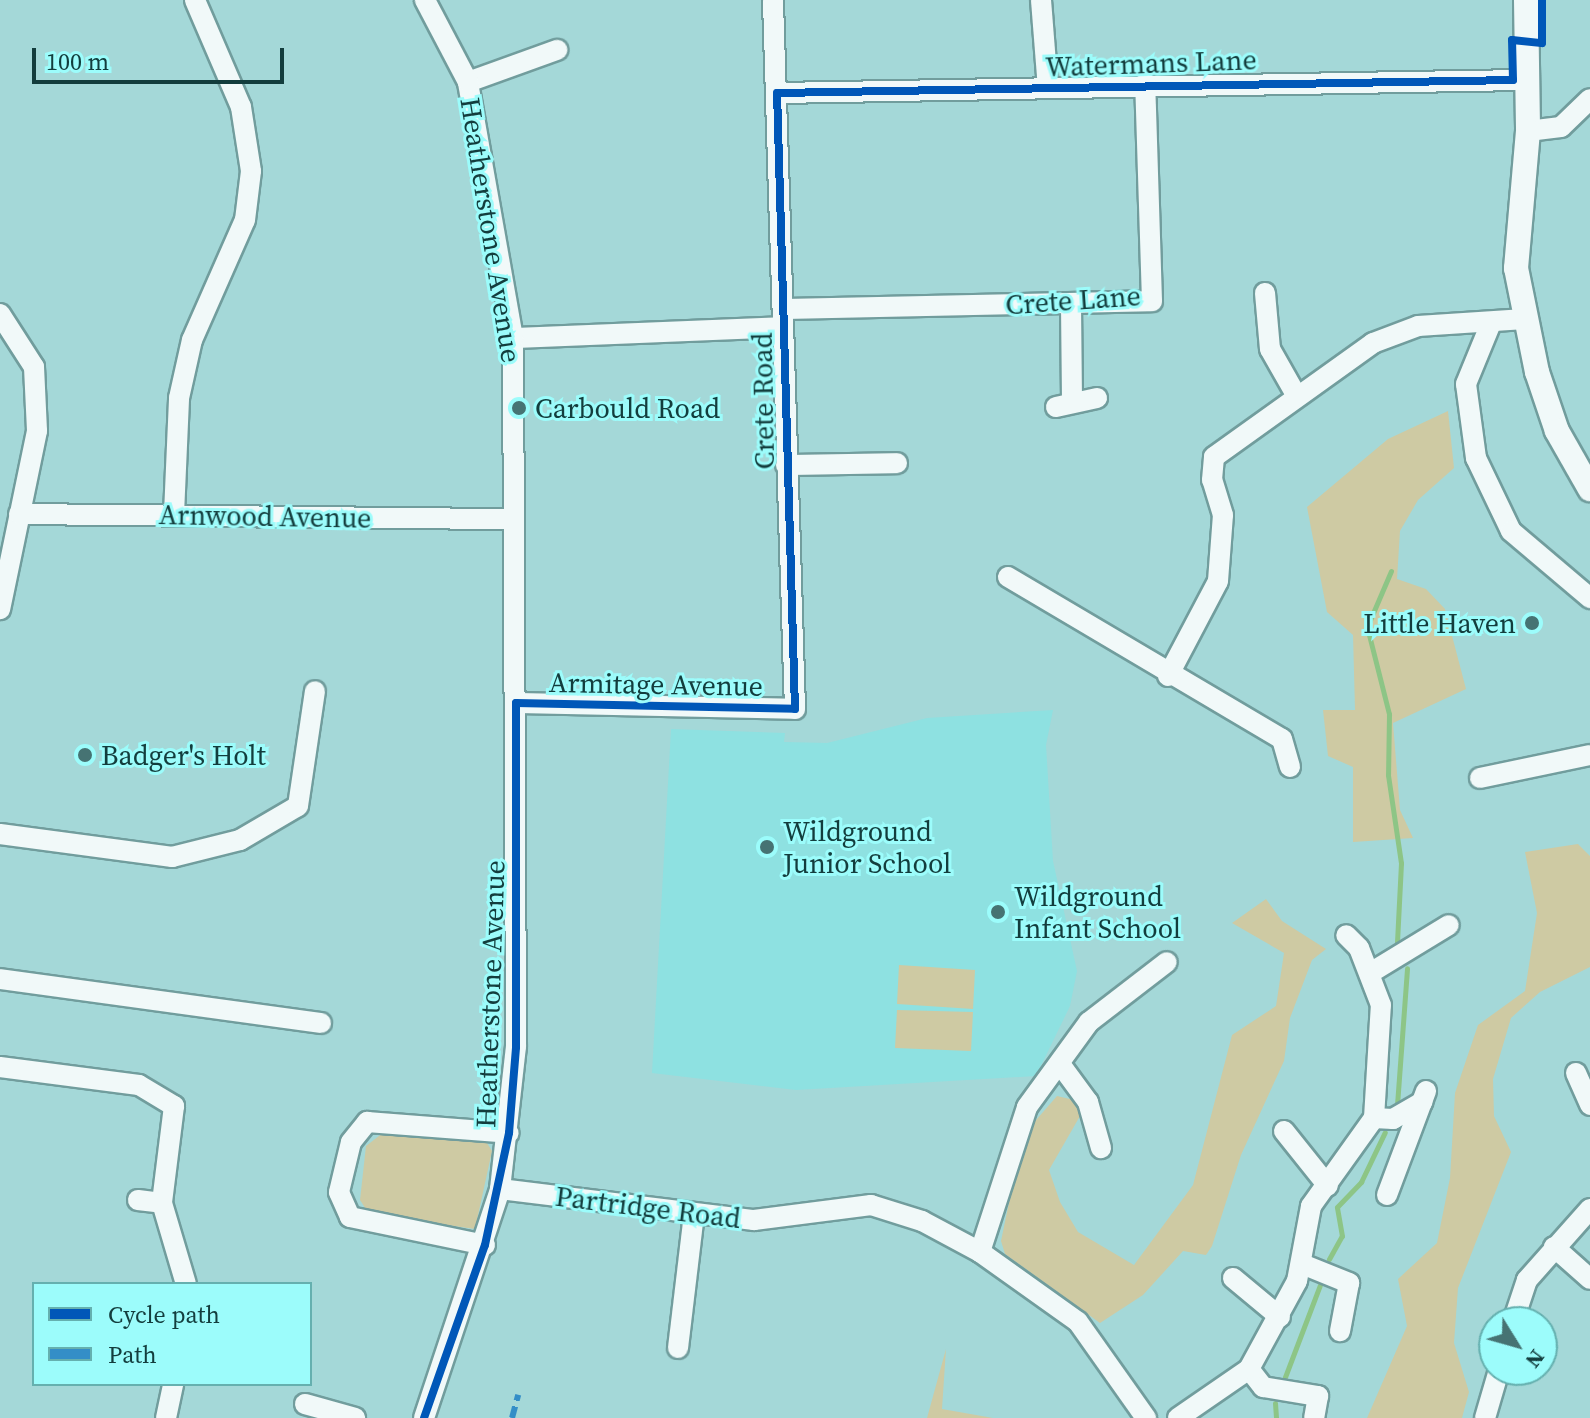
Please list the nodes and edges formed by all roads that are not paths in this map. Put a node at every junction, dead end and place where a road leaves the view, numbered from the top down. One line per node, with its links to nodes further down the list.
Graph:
1 (195, 0): 27 (street)
2 (425, 0): 8 (street, Heatherstone Avenue)
3 (773, 0): 11 (street, Crete Road)
4 (1041, 0): 10 (street)
5 (1526, 0): 7 (street)
6 (557, 50): 8 (street)
7 (1525, 80): 9 (street, Watermans Lane); 13 (street)
8 (468, 82): 20 (street, Heatherstone Avenue)
9 (1145, 83): 10 (street, Watermans Lane); 15 (street, Crete Lane)
10 (1048, 88): 11 (street, Watermans Lane)
11 (777, 93): 17 (street, Crete Road)
12 (1590, 99): 13 (street)
13 (1528, 131): 18 (street)
14 (1265, 293): 21 (street)
15 (1071, 305): 17 (street, Crete Lane); 22 (street)
16 (0, 314): 26 (street)
17 (783, 318): 20 (street, Crete Lane); 24 (street, Crete Road)
18 (1525, 319): 19 (street); 25 (street)
19 (1491, 323): 21 (street); 30 (street)
20 (513, 338): 28 (street, Heatherstone Avenue)
21 (1295, 393): 32 (street)
22 (1097, 398)
23 (897, 463): 24 (street)
24 (786, 465): 35 (street, Crete Road)
25 (1590, 489)
26 (19, 514): 27 (street, Arnwood Avenue); 31 (street)
27 (174, 514): 28 (street, Arnwood Avenue)
28 (512, 519): 34 (street, Heatherstone Avenue)
29 (1008, 577): 32 (street)
30 (1590, 598)
31 (1, 599)
32 (1168, 676): 37 (street)
33 (315, 691): 39 (street)
34 (516, 703): 35 (street, Armitage Avenue); 52 (street, Heatherstone Avenue)
35 (795, 709)
36 (1590, 755): 38 (street)
37 (1290, 767)
38 (1480, 778)
39 (0, 834)
40 (1449, 925): 43 (street)
41 (1346, 935): 43 (street)
42 (1167, 962): 46 (street)
43 (1370, 973): 50 (street)
44 (0, 979): 45 (street)
45 (321, 1023)
46 (1060, 1064): 53 (street); 63 (street)
47 (0, 1067): 58 (street)
48 (1576, 1073): 49 (street)
49 (1590, 1105)
50 (1374, 1118): 54 (street); 56 (street)
51 (1284, 1131): 54 (street)
52 (509, 1133): 55 (street, Heatherstone Avenue); 61 (street)
53 (1101, 1148)
54 (1328, 1186): 64 (street)
55 (500, 1189): 60 (street, Partridge Road); 61 (street, Heatherstone Avenue)
56 (1387, 1195)
57 (138, 1200): 58 (street)
58 (162, 1203): 67 (street)
59 (1590, 1209): 62 (street)
60 (694, 1214): 63 (street, Partridge Road); 71 (street)
61 (485, 1245): 78 (street, Heatherstone Avenue)
62 (1554, 1247): 66 (street); 68 (street)
63 (980, 1252): 79 (street, Partridge Road)
64 (1302, 1264): 69 (street); 70 (street)
65 (1233, 1278): 69 (street)
66 (1590, 1279)
67 (185, 1282)
68 (1518, 1306)
69 (1280, 1317): 72 (street)
70 (1340, 1331)
71 (678, 1348)
72 (1249, 1369): 80 (street); 81 (street)
73 (173, 1386): 76 (street)
74 (1494, 1386): 82 (street)
75 (305, 1404): 77 (street)
76 (166, 1418)
77 (355, 1418)
78 (424, 1418)
79 (1146, 1418)
80 (1178, 1418)
81 (1314, 1418)
82 (1485, 1418)

